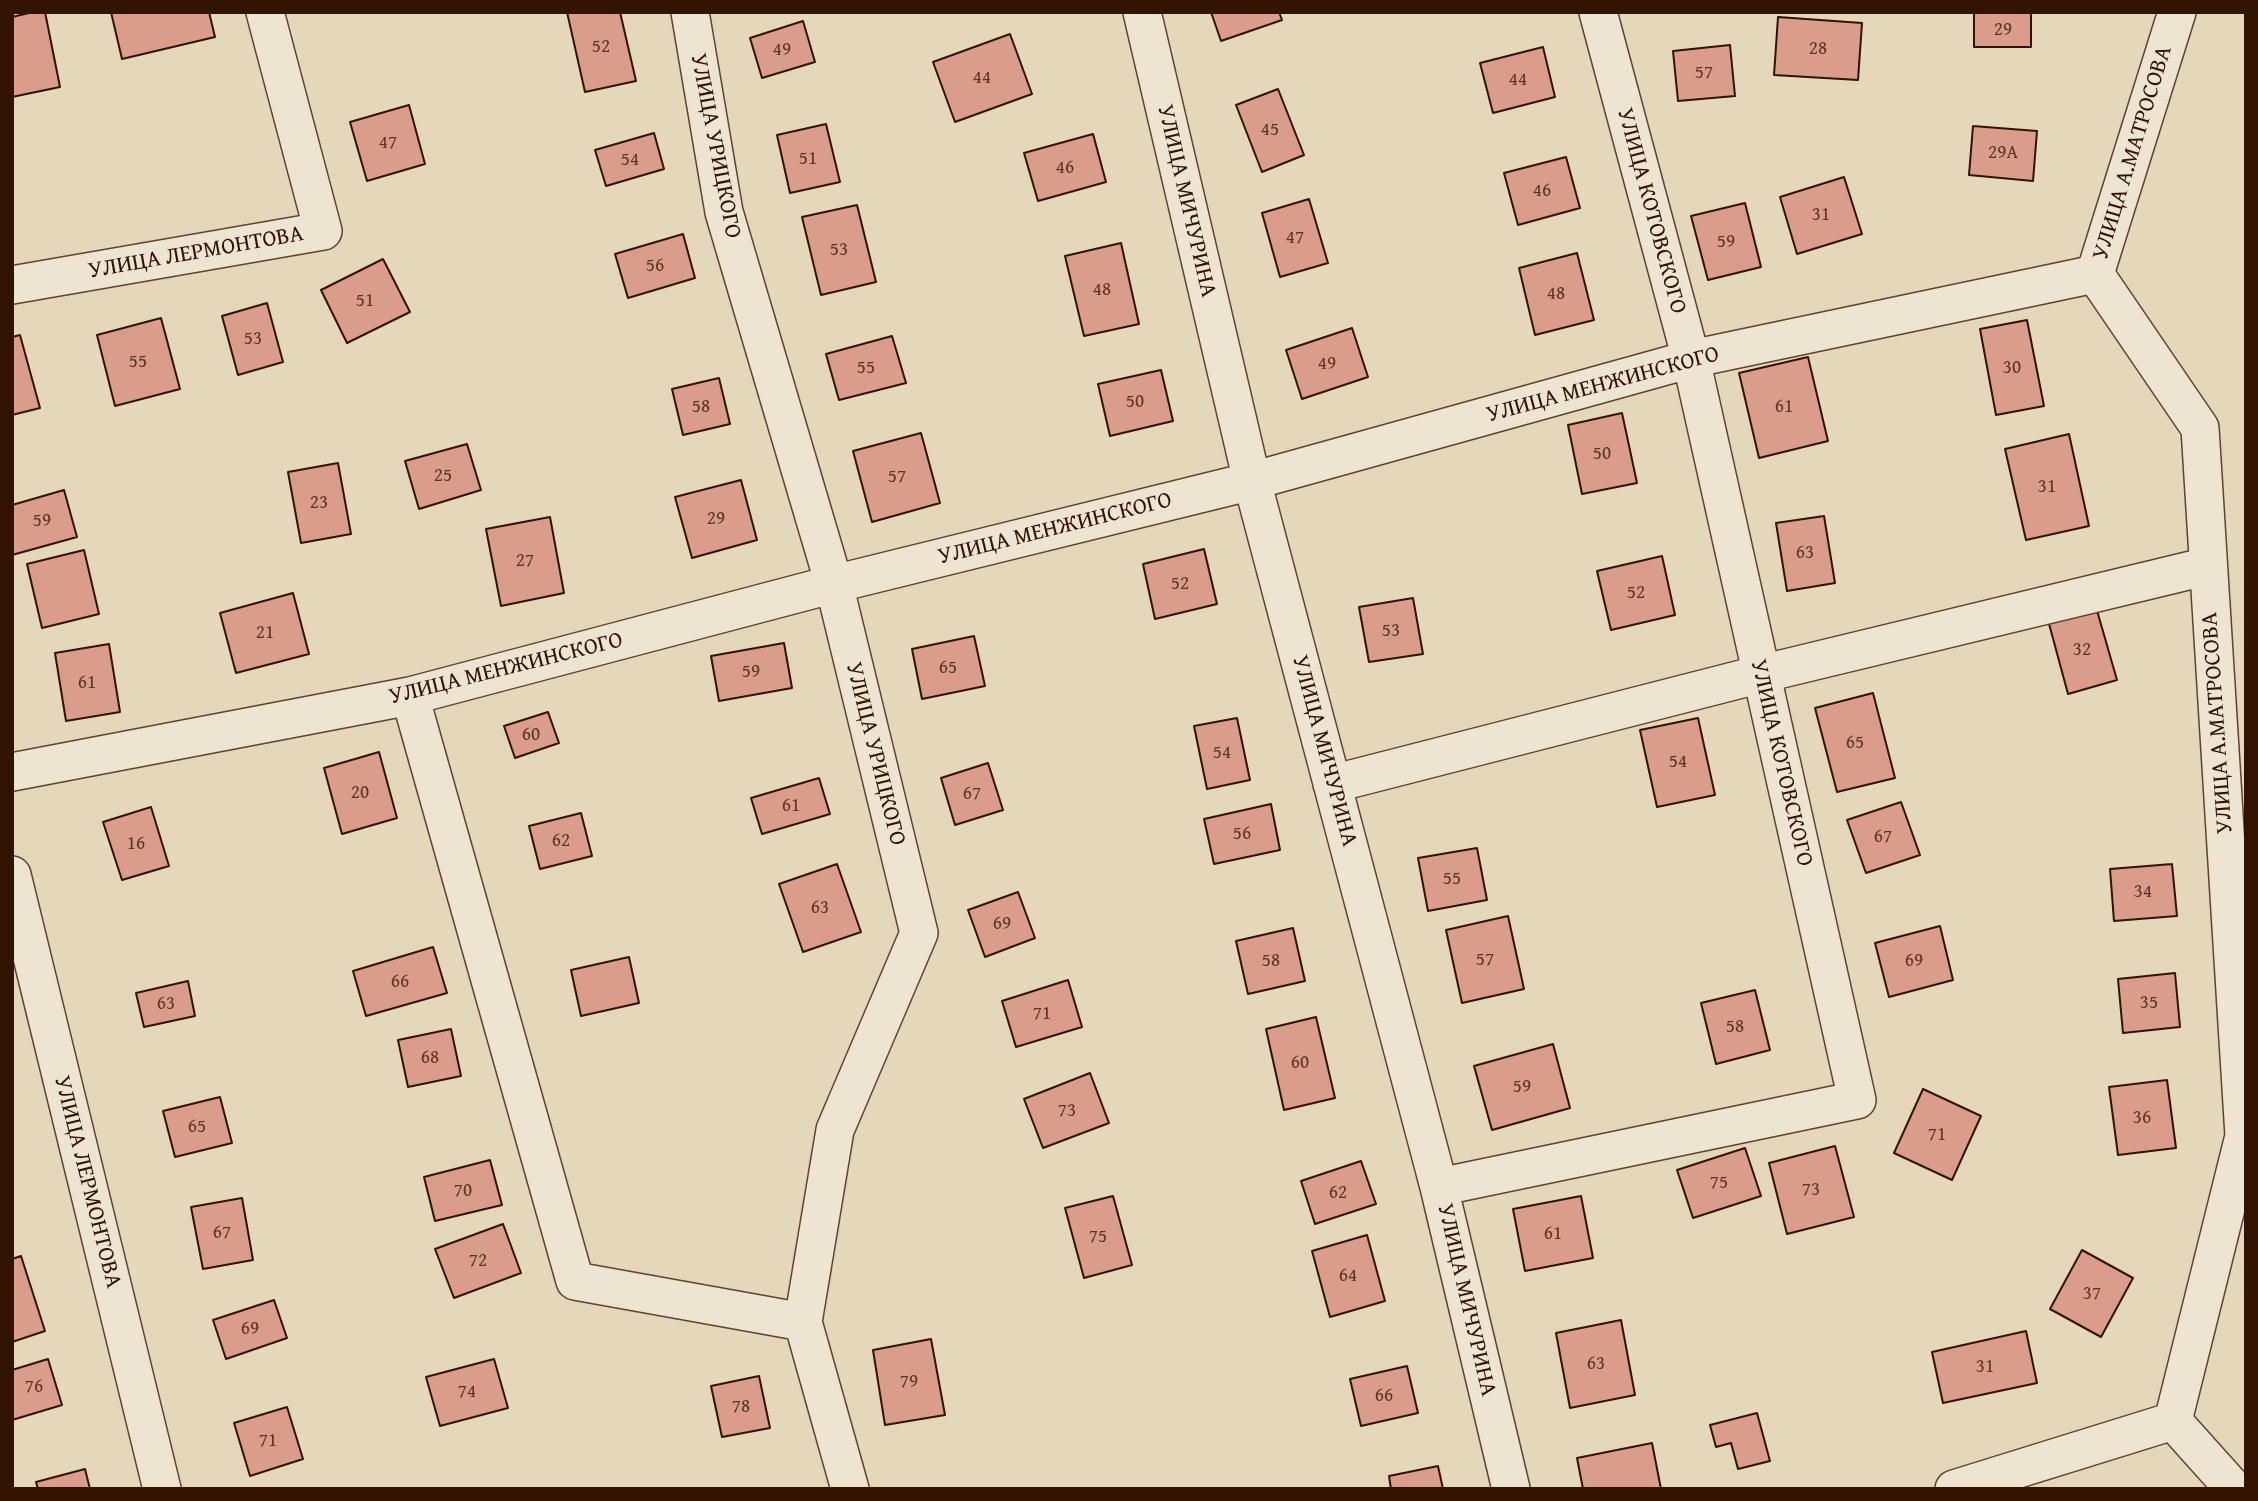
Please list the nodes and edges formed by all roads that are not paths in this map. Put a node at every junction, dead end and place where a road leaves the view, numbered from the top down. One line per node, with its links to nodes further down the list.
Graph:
1 (265, 12): 7 (street, УЛИЦА ЛЕРМОНТОВА)
2 (690, 12): 11 (street, УЛИЦА УРИЦКОГО)
3 (1142, 12): 9 (street, УЛИЦА МИЧУРИНА)
4 (1598, 12): 8 (street, УЛИЦА КОТОВСКОГО)
5 (2177, 12): 6 (street, УЛИЦА А.МАТРОСОВА)
6 (2095, 274): 8 (street, УЛИЦА МЕНЖИНСКОГО); 10 (street, УЛИЦА А.МАТРОСОВА)
7 (12, 285)
8 (1691, 359): 9 (street, УЛИЦА МЕНЖИНСКОГО); 12 (street, УЛИЦА КОТОВСКОГО)
9 (1252, 481): 11 (street, УЛИЦА МЕНЖИНСКОГО); 15 (street, УЛИЦА МИЧУРИНА)
10 (2208, 566): 12 (street); 19 (street, УЛИЦА А.МАТРОСОВА)
11 (834, 584): 13 (street, УЛИЦА МЕНЖИНСКОГО); 18 (street, УЛИЦА УРИЦКОГО)
12 (1761, 674): 15 (street); 17 (street, УЛИЦА КОТОВСКОГО)
13 (410, 696): 14 (street, УЛИЦА МЕНЖИНСКОГО); 18 (street)
14 (12, 772)
15 (1332, 784): 17 (street, УЛИЦА МИЧУРИНА)
16 (12, 875): 20 (street, УЛИЦА ЛЕРМОНТОВА)
17 (1439, 1187): 22 (street, УЛИЦА МИЧУРИНА)
18 (803, 1322): 21 (street, УЛИЦА УРИЦКОГО)
19 (2173, 1421): 23 (street); 24 (street)
20 (162, 1489)
21 (850, 1489)
22 (1511, 1489)
23 (1954, 1489)
24 (2234, 1489)

